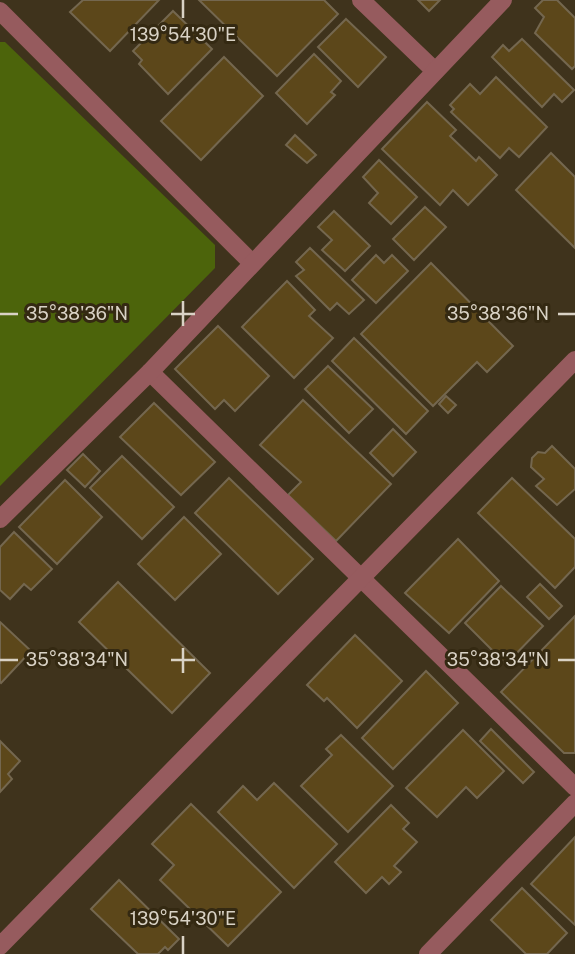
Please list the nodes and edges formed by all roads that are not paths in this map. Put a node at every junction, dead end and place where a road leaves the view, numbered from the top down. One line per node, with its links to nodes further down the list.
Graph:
1 (361, 0): 4 (street)
2 (503, 0): 4 (street)
3 (0, 11): 5 (street)
4 (435, 71): 5 (street)
5 (252, 263): 7 (street)
6 (575, 360): 9 (street)
7 (150, 372): 8 (street); 9 (street)
8 (0, 519)
9 (360, 579): 10 (street); 12 (street)
10 (575, 787)
11 (575, 803): 13 (street)
12 (0, 946)
13 (428, 954)

